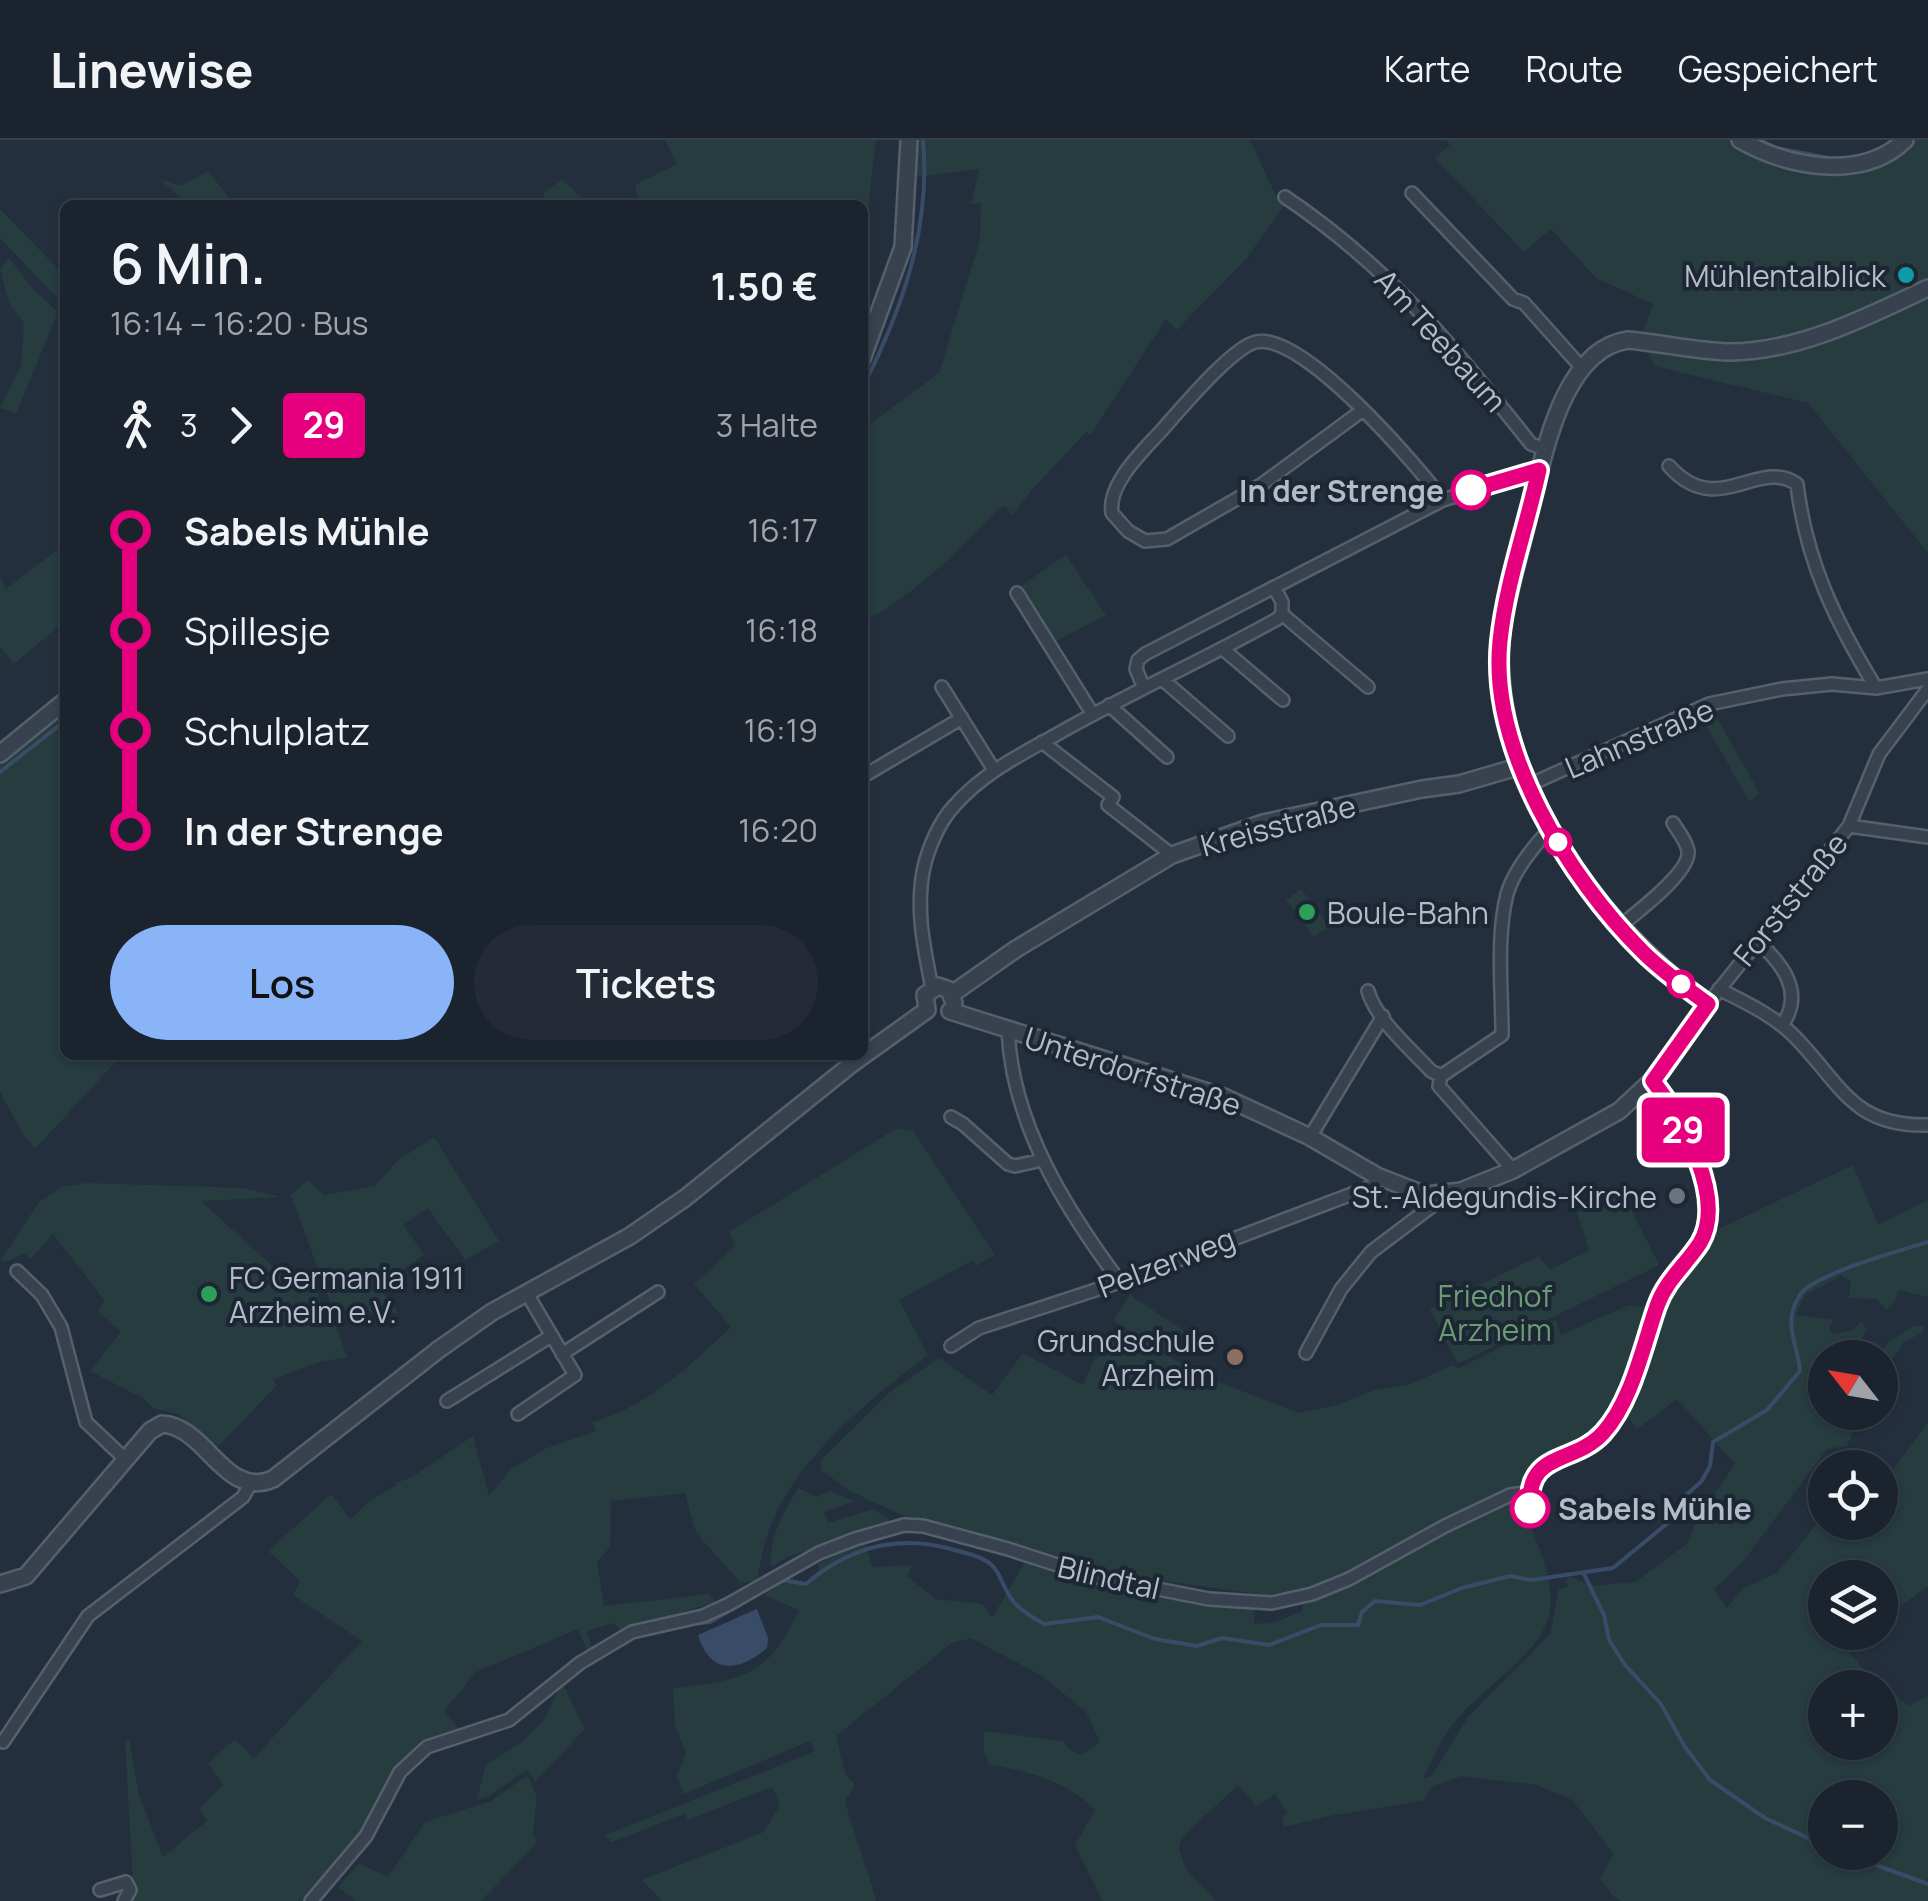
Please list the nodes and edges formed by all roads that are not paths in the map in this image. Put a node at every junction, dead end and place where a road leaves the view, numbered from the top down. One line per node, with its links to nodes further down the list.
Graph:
1 (909, 140): 7 (street)
2 (1740, 140): 3 (street)
3 (1905, 140)
4 (1412, 194): 8 (street)
5 (1286, 197): 10 (street, Am Teebaum)
6 (1928, 288): 8 (street)
7 (868, 344)
8 (1582, 368): 10 (street)
9 (1364, 410): 9 (street); 15 (street)
10 (1545, 449): 12 (street)
11 (1670, 466): 25 (street)
12 (1539, 470): 13 (street); 14 (street)
13 (1512, 478): 14 (street); 15 (street)
14 (1533, 497): 36 (street)
15 (1443, 500): 16 (street)
16 (1274, 587): 18 (street); 22 (street)
17 (1018, 592): 30 (street)
18 (1282, 614): 19 (street); 24 (street)
19 (1223, 649): 20 (street); 27 (street)
20 (1162, 678): 22 (street); 32 (street)
21 (1928, 679): 25 (street, Lahnstraße)
22 (1143, 686): 29 (street)
23 (942, 687): 31 (street)
24 (1368, 687)
25 (1876, 688): 39 (street, Lahnstraße)
26 (1928, 689): 41 (street, Forststraße)
27 (1283, 700)
28 (60, 705): 34 (street)
29 (1109, 705): 30 (street); 35 (street)
30 (1092, 714): 33 (street)
31 (962, 718): 37 (street); 38 (street)
32 (1228, 736)
33 (1042, 742): 37 (street); 44 (street)
34 (0, 754)
35 (1167, 757)
36 (1521, 766): 39 (street); 44 (street, Kreisstraße)
37 (994, 770): 47 (street)
38 (868, 773)
39 (1529, 785): 42 (street)
40 (1673, 823): 45 (street)
41 (1849, 826): 43 (street); 46 (street, Forststraße)
42 (1550, 828): 45 (street); 58 (street)
43 (1928, 837)
44 (1172, 855): 50 (street, Kreisstraße)
45 (1619, 926): 51 (street)
46 (1757, 942): 48 (street, Forststraße); 54 (street)
47 (932, 988): 50 (street); 52 (street)
48 (1718, 989): 51 (street, Forststraße); 54 (street)
49 (1368, 991): 53 (street)
50 (951, 1003): 52 (street); 55 (street, Unterdorfstraße)
51 (1708, 1004): 59 (street)
52 (927, 1010): 56 (street)
53 (1383, 1016): 58 (street); 62 (street)
54 (1782, 1025): 61 (street)
55 (1008, 1030): 62 (street, Unterdorfstraße); 63 (street)
56 (868, 1052)
57 (857, 1060): 69 (street)
58 (1441, 1076): 64 (street)
59 (1653, 1081): 64 (street); 83 (street, Blindtal)
60 (952, 1118): 63 (street)
61 (1928, 1125)
62 (1310, 1137): 65 (street, Unterdorfstraße)
63 (1042, 1160): 68 (street)
64 (1513, 1170): 66 (street)
65 (1377, 1176): 66 (street, Unterdorfstraße); 68 (street, Pelzerweg)
66 (1434, 1195): 73 (street)
67 (16, 1271): 77 (street)
68 (1120, 1282): 72 (street, Pelzerweg)
69 (526, 1292): 71 (street); 78 (street)
70 (658, 1292): 74 (street)
71 (551, 1336): 74 (street); 75 (street)
72 (951, 1346)
73 (1306, 1353)
74 (562, 1354): 76 (street)
75 (448, 1401)
76 (518, 1414)
77 (125, 1460): 78 (street); 79 (street)
78 (251, 1483): 80 (street)
79 (0, 1582)
80 (3, 1742)
81 (100, 1890): 82 (street)
82 (124, 1901)
83 (311, 1901)

